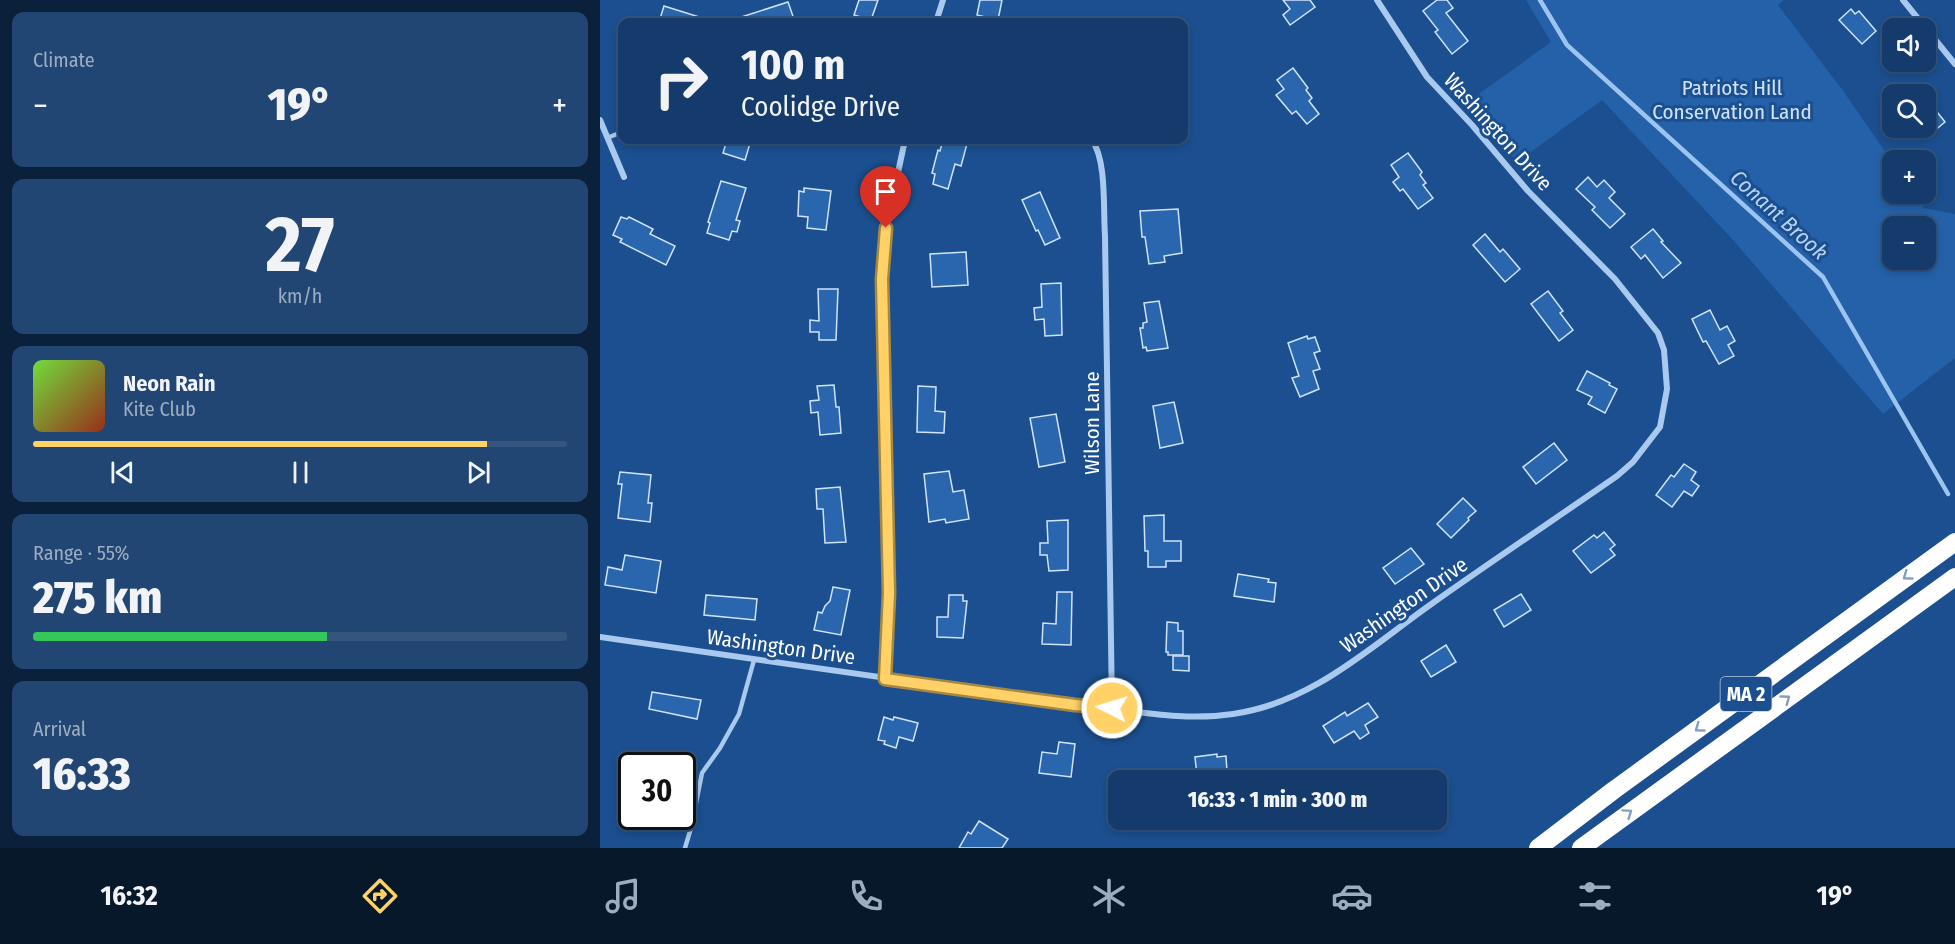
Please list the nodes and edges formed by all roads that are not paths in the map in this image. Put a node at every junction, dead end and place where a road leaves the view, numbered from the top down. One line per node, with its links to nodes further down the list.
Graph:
1 (943, 0): 4 (street)
2 (1377, 0): 17 (street, Washington Drive)
3 (1903, 0): 5 (street)
4 (937, 18)
5 (1955, 64)
6 (600, 120): 8 (street)
7 (618, 134): 8 (lane)
8 (607, 138): 11 (street)
9 (904, 144): 16 (street)
10 (1095, 144): 17 (street, Wilson Lane)
11 (624, 177)
12 (1955, 542): 19 (highway, MA 2, one-way to 19)
13 (1955, 577): 20 (highway, MA 2, one-way to 13)
14 (600, 638): 15 (street, Washington Drive)
15 (754, 660): 16 (street, Washington Drive); 18 (lane)
16 (885, 679): 17 (street, Washington Drive)
17 (1112, 708)
18 (685, 848)
19 (1538, 848)
20 (1581, 848)

